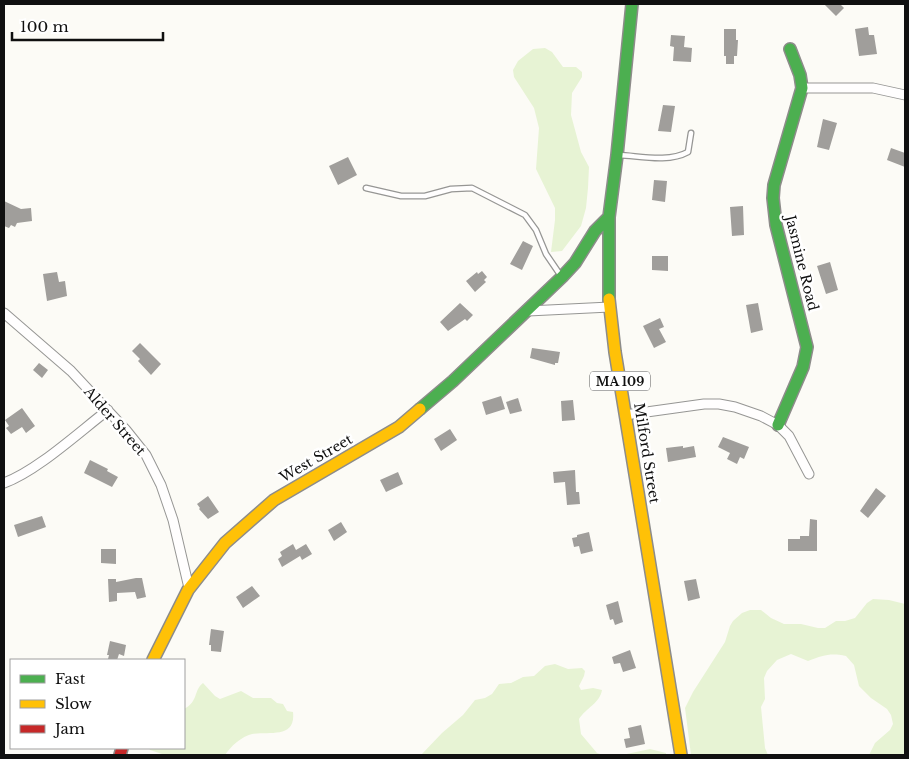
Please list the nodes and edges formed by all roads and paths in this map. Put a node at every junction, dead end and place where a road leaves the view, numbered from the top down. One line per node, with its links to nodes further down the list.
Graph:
1 (632, 4): 6 (street, Milford Street / MA 109)
2 (790, 49): 3 (street)
3 (802, 88): 4 (street); 15 (street, Jasmine Road)
4 (905, 95)
5 (691, 134): 6 (lane)
6 (617, 155): 8 (street, Milford Street / MA 109)
7 (366, 188): 9 (lane)
8 (609, 217): 9 (street, West Street); 10 (street, Milford Street / MA 109)
9 (562, 277): 11 (street, West Street)
10 (610, 306): 11 (street); 14 (street, Milford Street / MA 109)
11 (528, 311): 18 (street, West Street)
12 (4, 313): 13 (street, Alder Street)
13 (108, 410): 17 (street); 18 (street, Alder Street)
14 (625, 415): 15 (street); 20 (street, Milford Street / MA 109)
15 (778, 425): 16 (street)
16 (809, 474)
17 (4, 482)
18 (189, 588): 19 (street, West Street)
19 (153, 659)
20 (681, 755)

